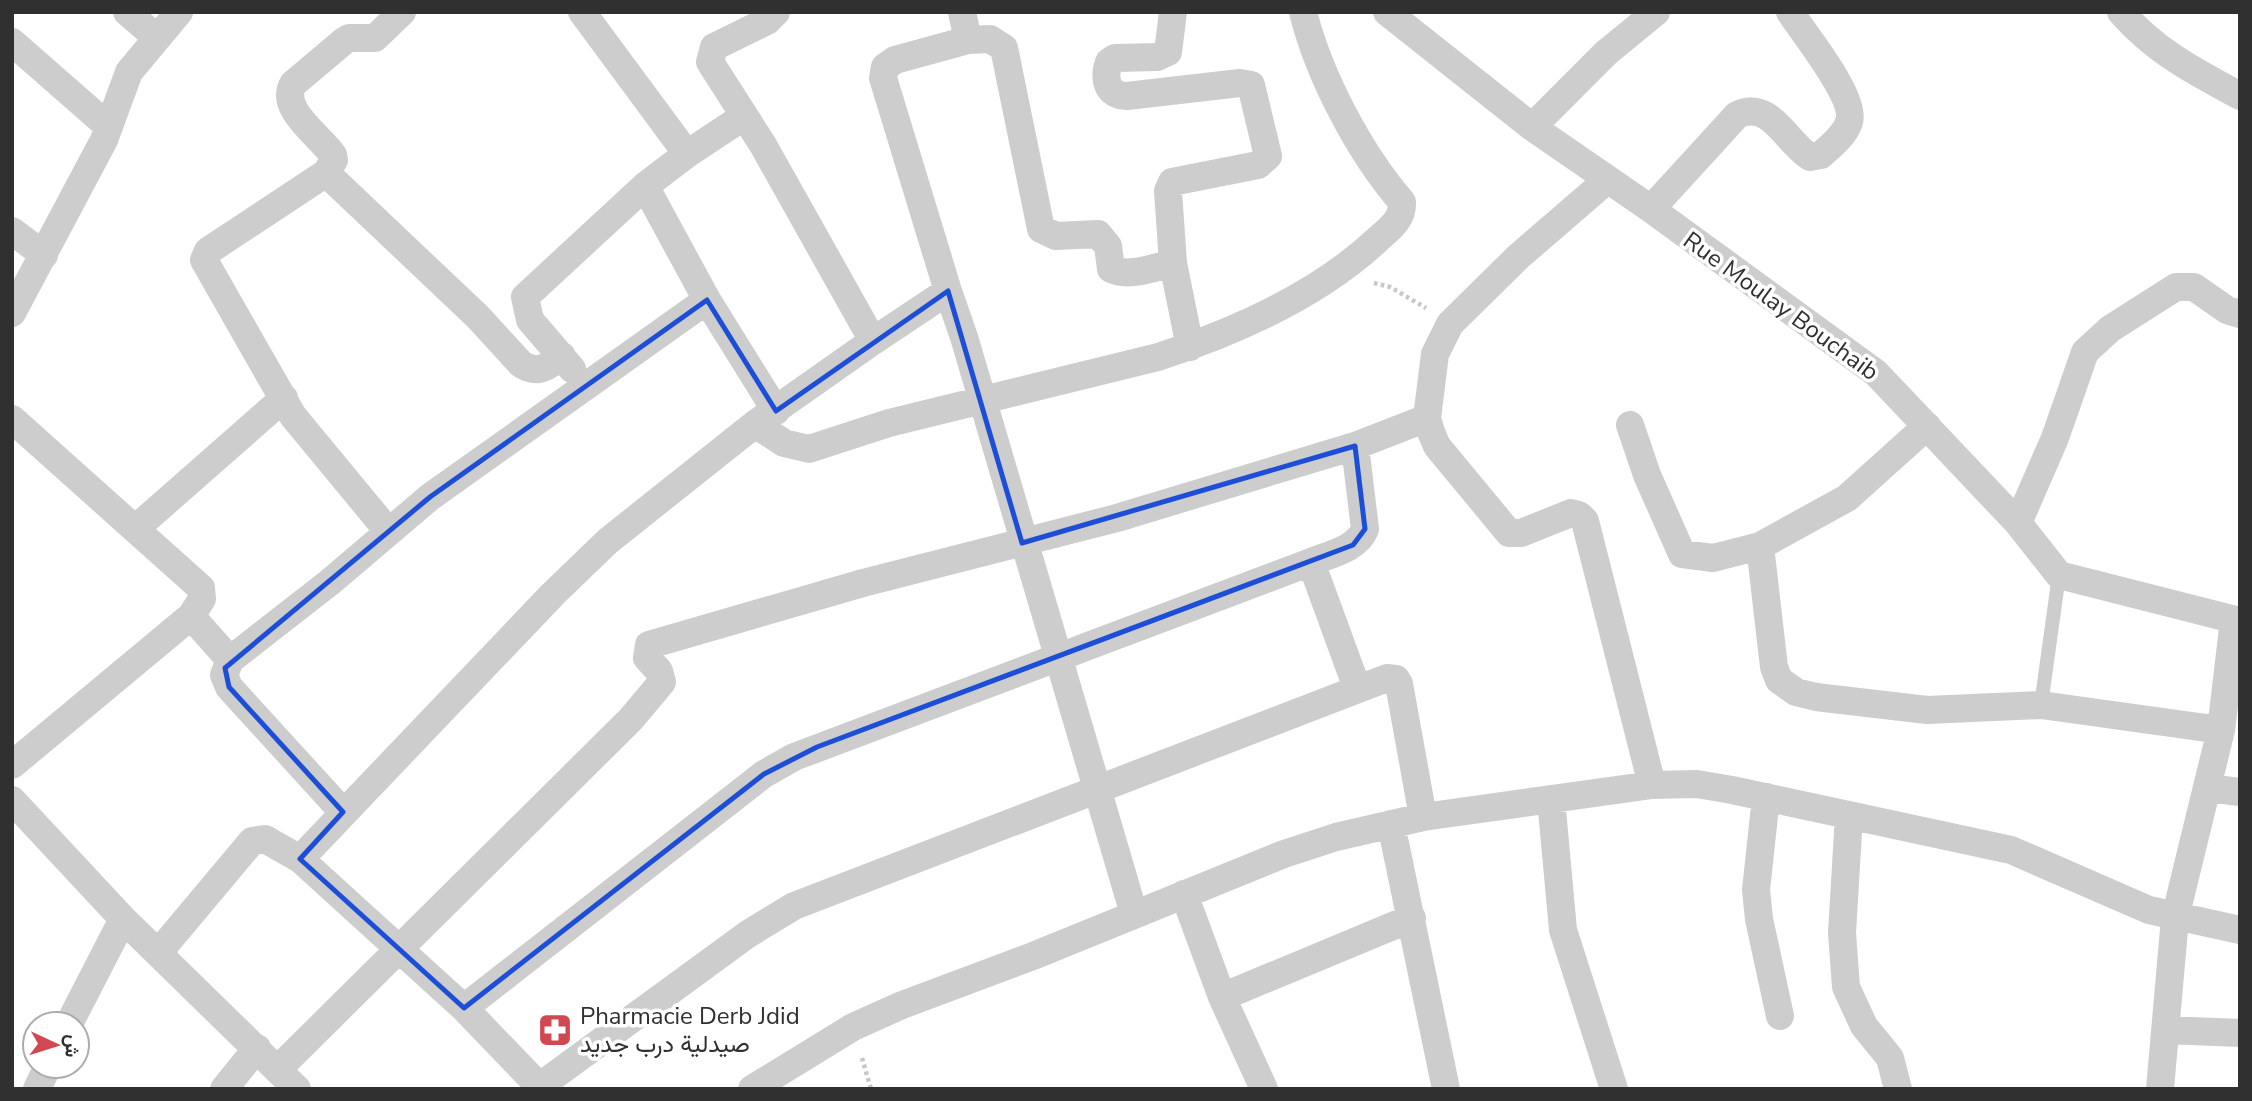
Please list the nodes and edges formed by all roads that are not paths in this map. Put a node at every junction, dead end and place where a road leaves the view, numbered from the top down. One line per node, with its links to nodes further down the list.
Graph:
1 (127, 12): 13 (street)
2 (179, 12): 13 (street)
3 (402, 12): 21 (street)
4 (582, 12): 20 (street)
5 (776, 12): 17 (street)
6 (962, 12): 14 (street)
7 (1172, 12): 27 (street)
8 (1303, 12): 33 (street)
9 (1387, 12): 19 (street, Rue Moulay Bouchaib)
10 (1656, 12): 19 (street)
11 (1790, 12): 24 (street)
12 (2121, 12): 16 (street)
13 (157, 38): 18 (street)
14 (968, 40): 27 (street); 28 (street)
15 (12, 42): 18 (street)
16 (2240, 96)
17 (743, 117): 20 (street); 32 (street)
18 (109, 127): 26 (street)
19 (1532, 127): 22 (street, Rue Moulay Bouchaib)
20 (687, 154): 23 (street)
21 (326, 173): 34 (street); 36 (street)
22 (1606, 181): 24 (street, Rue Moulay Bouchaib); 39 (street)
23 (645, 186): 29 (street); 34 (street)
24 (1651, 209): 42 (street, Rue Moulay Bouchaib)
25 (12, 231): 26 (street)
26 (44, 255): 30 (street)
27 (1172, 263): 33 (street)
28 (947, 291): 32 (street); 37 (street)
29 (707, 300): 35 (street); 38 (street)
30 (12, 313)
31 (2240, 314): 44 (street)
32 (873, 341): 38 (street)
33 (1191, 346): 37 (street)
34 (562, 356): 35 (street)
35 (587, 388): 46 (street)
36 (284, 398): 45 (street); 46 (street)
37 (981, 399): 38 (street); 47 (street)
38 (766, 417): 66 (street)
39 (1427, 418): 43 (street); 59 (street)
40 (12, 419): 45 (street)
41 (1630, 425): 48 (street)
42 (1927, 426): 44 (street, Rue Moulay Bouchaib); 48 (street)
43 (1355, 446): 47 (street); 49 (street)
44 (2018, 523): 50 (street, Rue Moulay Bouchaib)
45 (135, 529): 51 (street)
46 (388, 531): 54 (street)
47 (1023, 543): 53 (street); 77 (street)
48 (1760, 546): 56 (street)
49 (1311, 562): 53 (street); 55 (street)
50 (2059, 575): 52 (street); 56 (lane)
51 (191, 616): 54 (street); 58 (street)
52 (2237, 621): 57 (street)
53 (1057, 657): 60 (street); 80 (street)
54 (230, 660): 66 (street)
55 (1357, 688): 60 (street); 68 (street)
56 (2041, 705): 57 (street)
57 (2221, 730): 61 (street)
58 (12, 765)
59 (1652, 785): 63 (street); 64 (street)
60 (1097, 787): 72 (street); 87 (street)
61 (2208, 788): 62 (street); 74 (street)
62 (2240, 792)
63 (1766, 797): 67 (street); 82 (street)
64 (1551, 799): 68 (street); 93 (street)
65 (12, 800): 75 (street)
66 (343, 811): 70 (street)
67 (1849, 815): 74 (street); 94 (street)
68 (1423, 817): 69 (street)
69 (1391, 824): 71 (street); 73 (street)
70 (300, 859): 77 (street); 78 (street)
71 (1184, 894): 72 (street); 79 (street)
72 (1133, 914): 90 (street)
73 (1412, 918): 79 (street); 92 (street)
74 (2175, 918): 76 (street); 83 (street)
75 (123, 919): 78 (street); 81 (street)
76 (2240, 930)
77 (398, 947): 80 (street); 86 (street)
78 (159, 952): 85 (street)
79 (1222, 997): 91 (street)
80 (464, 1008): 87 (street)
81 (76, 1010)
82 (1780, 1016)
83 (2167, 1030): 84 (street); 95 (street)
84 (2240, 1033)
85 (257, 1048): 86 (street); 88 (street)
86 (278, 1069): 89 (street)
87 (537, 1087)
88 (224, 1089)
89 (298, 1089)
90 (751, 1089)
91 (1264, 1089)
92 (1446, 1089)
93 (1614, 1089)
94 (1898, 1089)
95 (2161, 1089)

